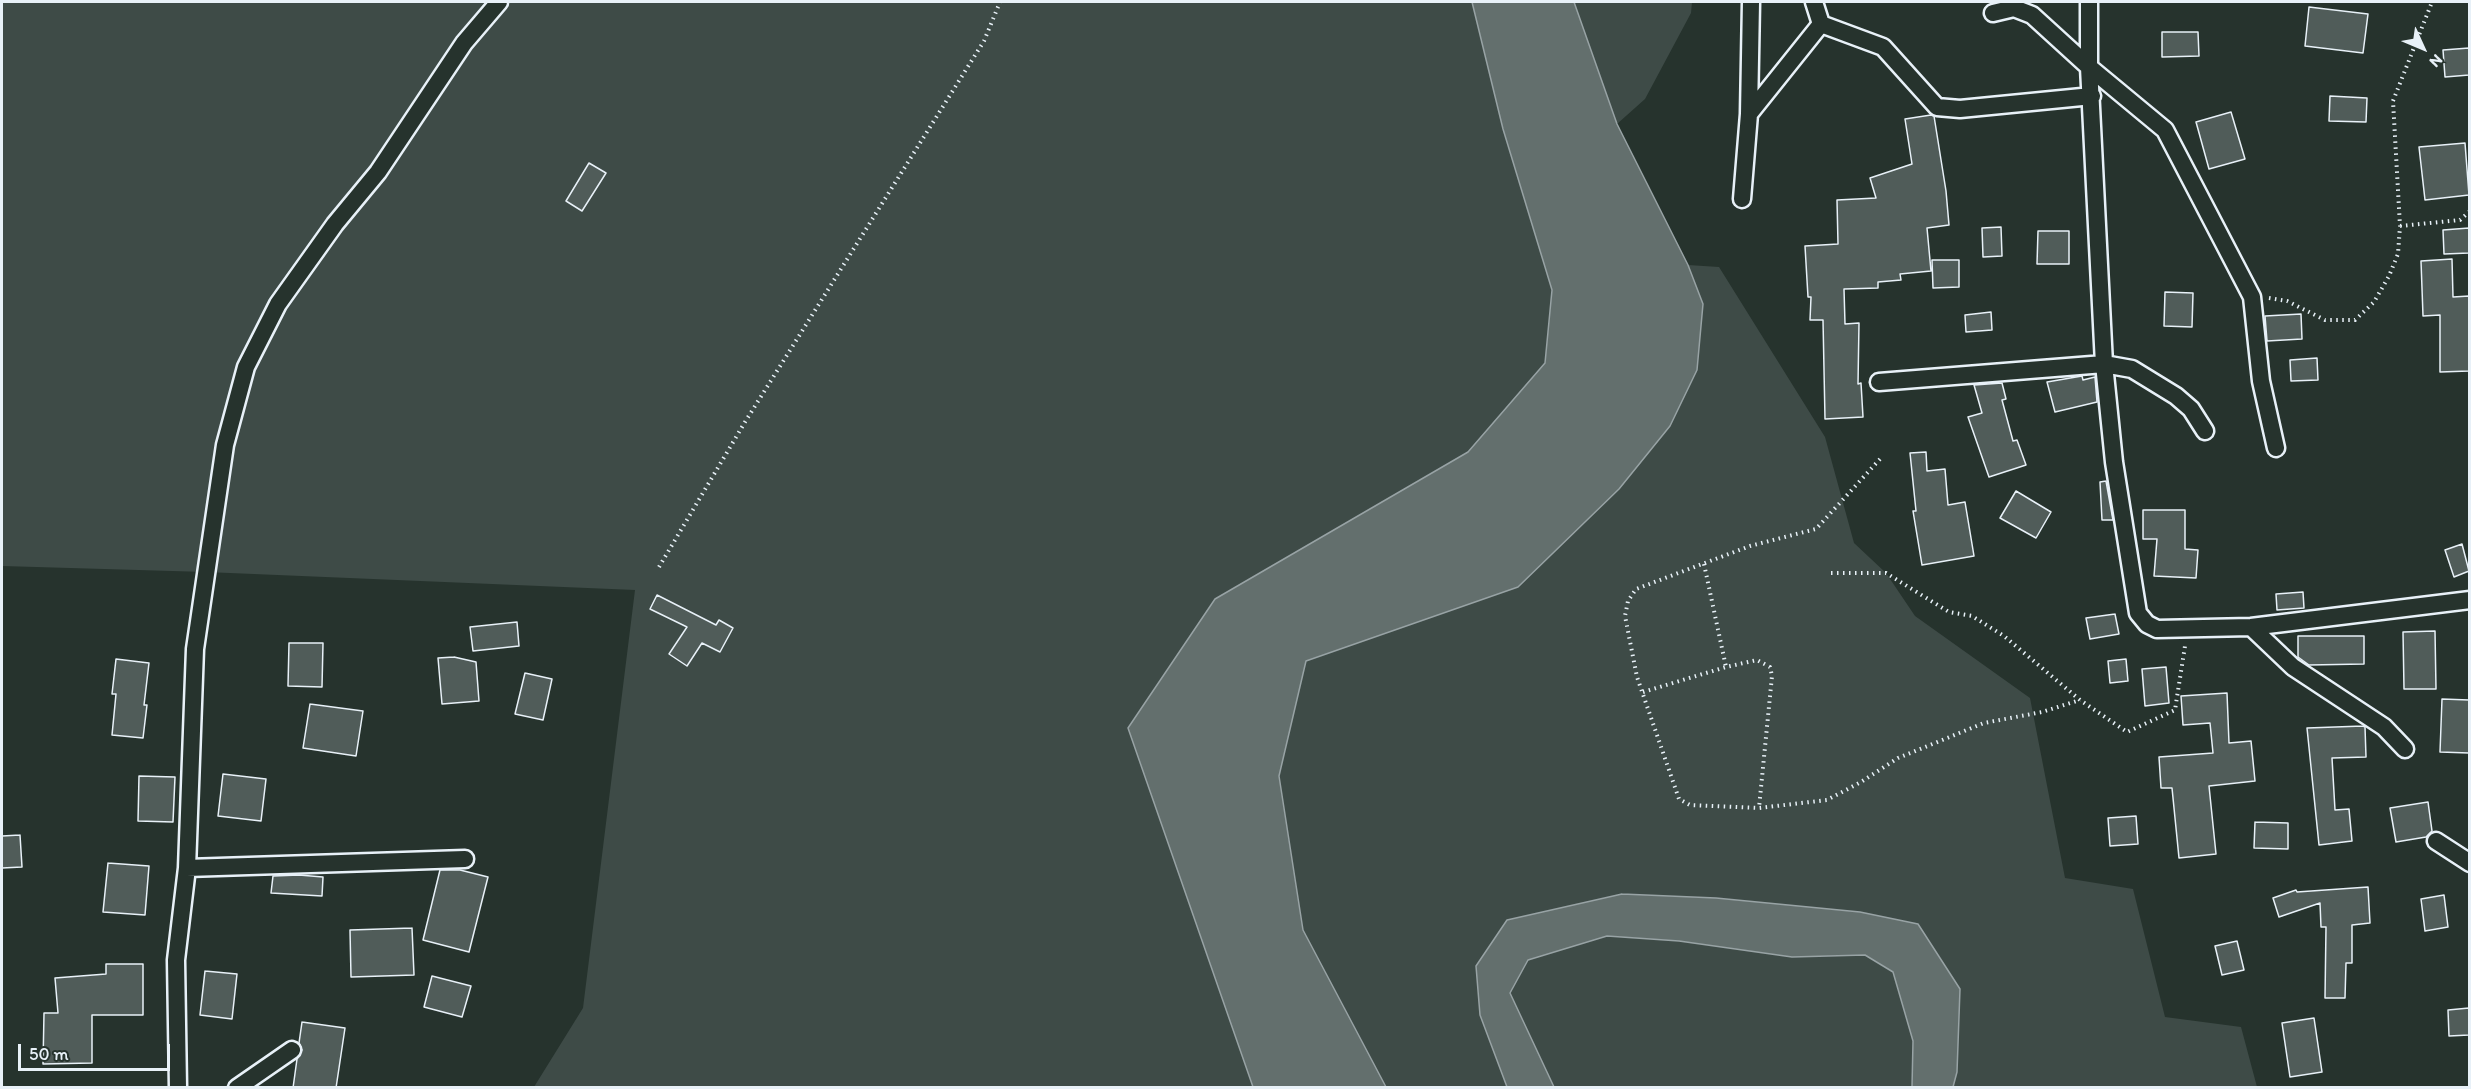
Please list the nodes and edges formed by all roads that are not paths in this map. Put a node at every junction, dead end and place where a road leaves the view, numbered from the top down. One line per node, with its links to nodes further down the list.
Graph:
1 (500, 2): 21 (street)
2 (1751, 2): 9 (street)
3 (1814, 2): 6 (street)
4 (2089, 2): 7 (street)
5 (1993, 13): 7 (street)
6 (1821, 24): 8 (street); 9 (street)
7 (2089, 67): 8 (street); 14 (street)
8 (2092, 96): 11 (street)
9 (1749, 114): 10 (street)
10 (1742, 199)
11 (2104, 364): 12 (street); 13 (street); 16 (street)
12 (1879, 382)
13 (2205, 431)
14 (2276, 448)
15 (2469, 600): 16 (street)
16 (2251, 627): 17 (street)
17 (2405, 749)
18 (2436, 841): 20 (street)
19 (465, 859): 21 (street)
20 (2469, 863)
21 (187, 868): 23 (street)
22 (292, 1050): 24 (street)
23 (178, 1088)
24 (237, 1088)

